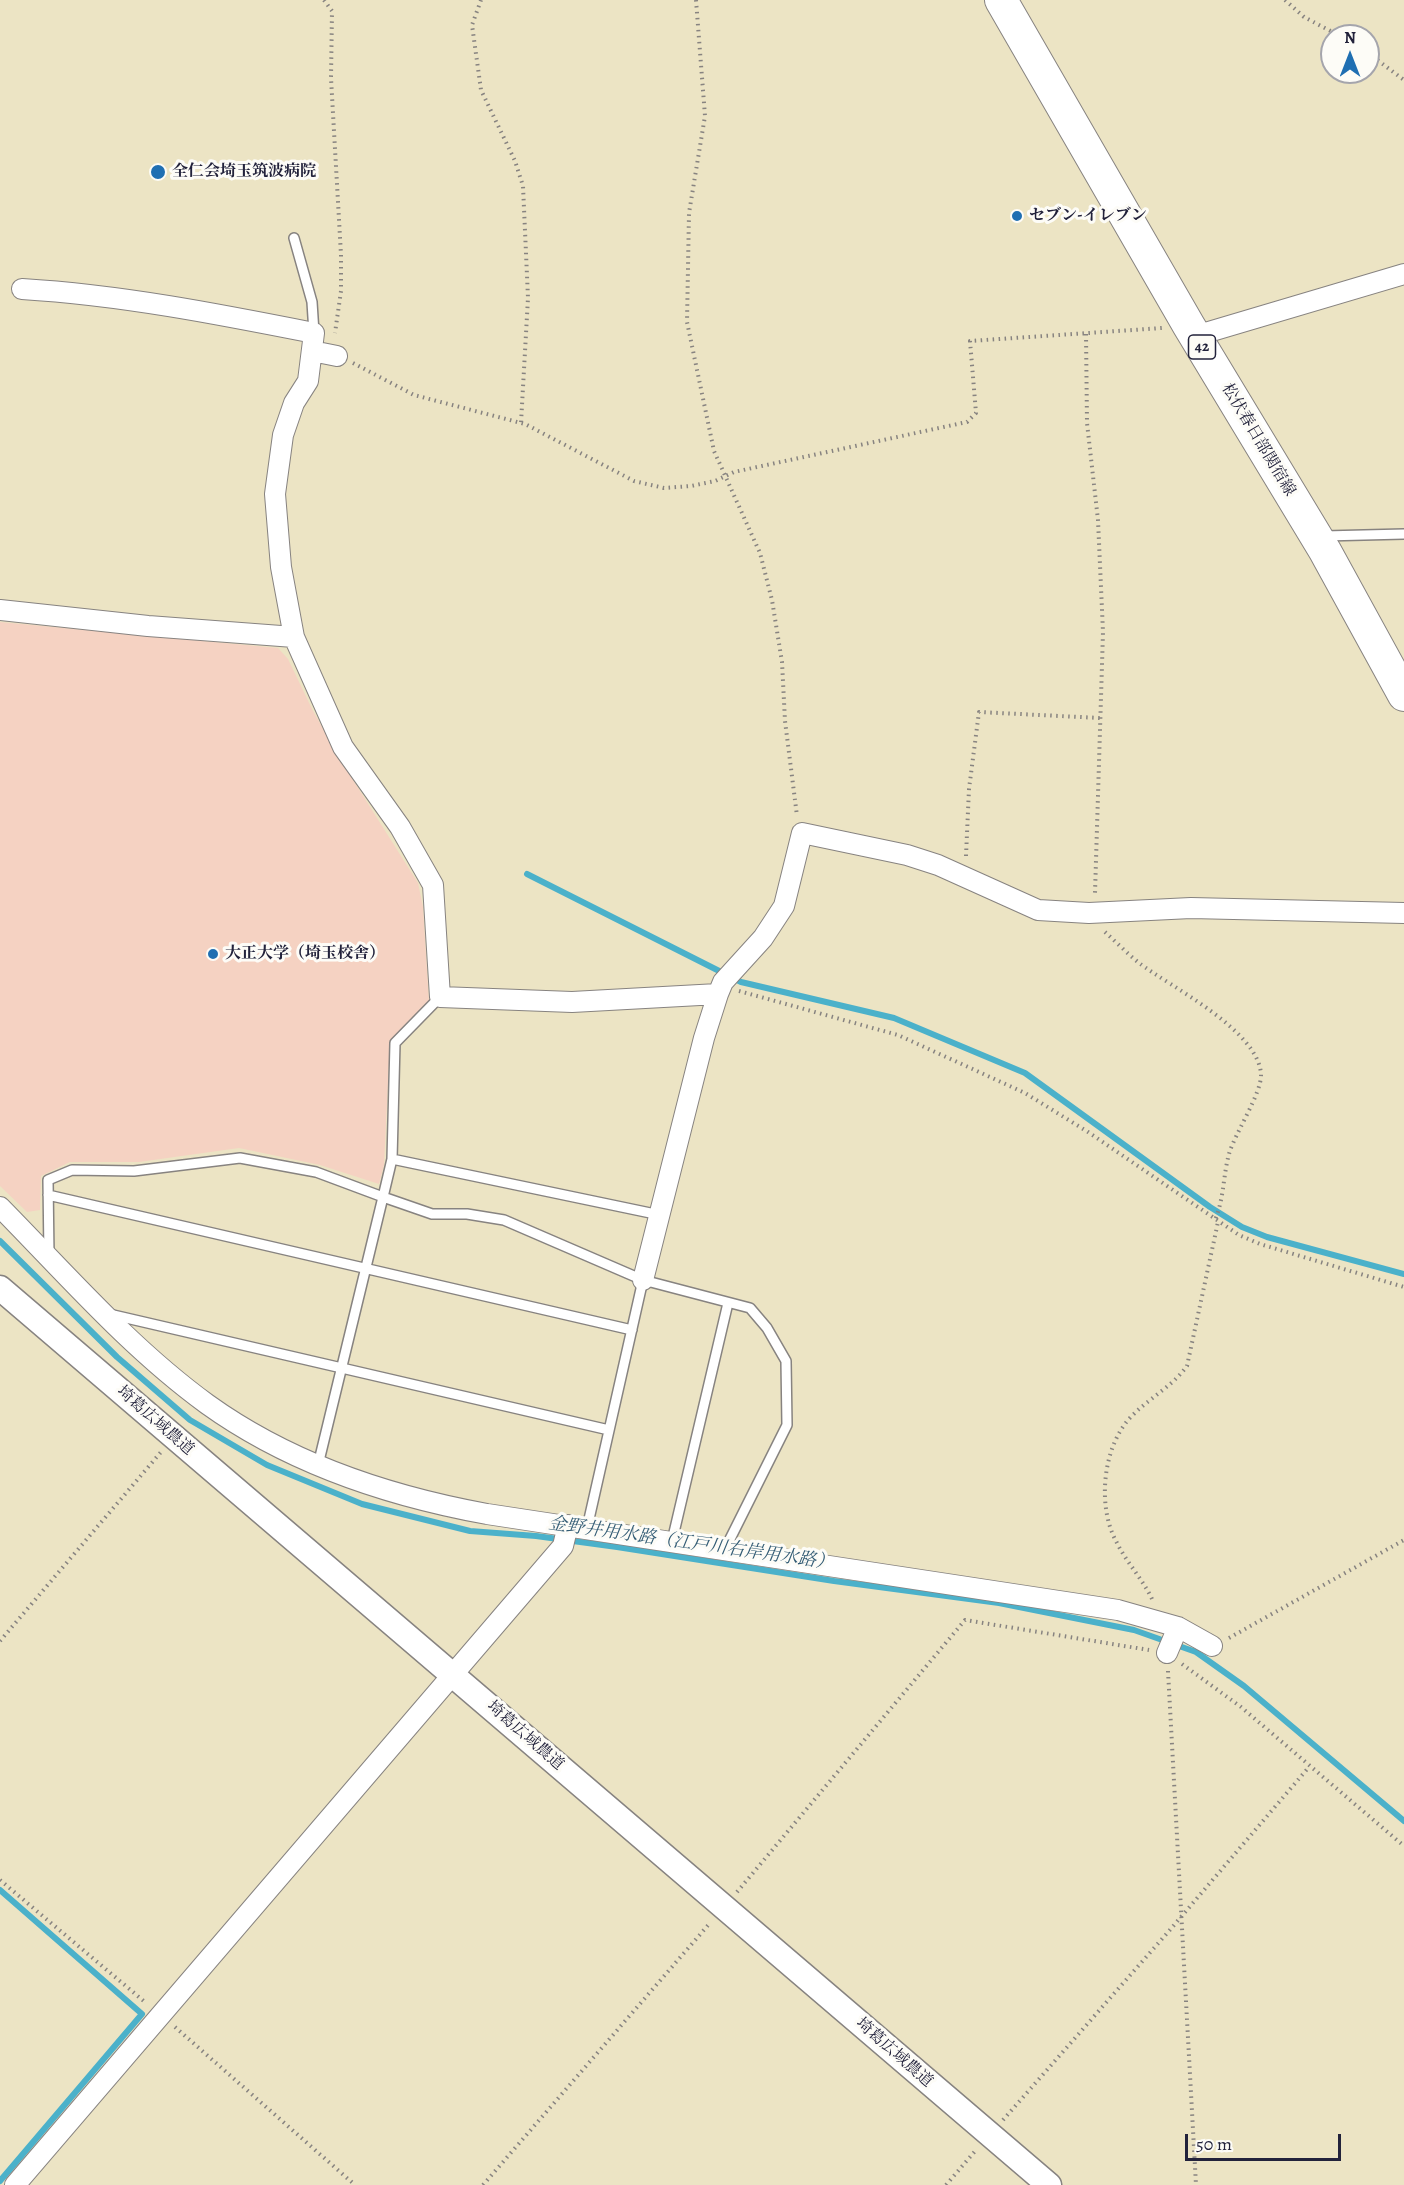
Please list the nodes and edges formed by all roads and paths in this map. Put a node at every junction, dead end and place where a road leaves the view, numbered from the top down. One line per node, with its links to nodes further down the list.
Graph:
1 (324, 0): 14 (path)
2 (481, 0): 15 (path)
3 (696, 0): 22 (path)
4 (1001, 0): 12 (main road, 松伏春日部関宿線 / 42)
5 (1285, 0): 6 (path)
6 (1320, 25)
7 (1380, 62): 8 (path)
8 (1404, 80)
9 (294, 238): 14 (lane)
10 (1404, 274): 12 (street)
11 (22, 289): 14 (street)
12 (1192, 331): 13 (path); 17 (main road, 松伏春日部関宿線 / 42)
13 (1086, 334): 15 (path); 21 (path)
14 (324, 349): 15 (path); 19 (street)
15 (521, 423)
16 (1404, 534): 17 (lane)
17 (1316, 536): 20 (main road, 松伏春日部関宿線 / 42)
18 (0, 610): 19 (street)
19 (294, 637): 27 (street)
20 (1404, 694)
21 (1100, 718): 23 (path); 24 (path)
22 (802, 833): 23 (street); 26 (street)
23 (964, 876): 24 (street)
24 (1092, 913): 25 (street); 33 (path)
25 (1404, 913)
26 (724, 982): 27 (street); 32 (street); 33 (path)
27 (440, 997): 28 (lane)
28 (392, 1159): 30 (lane); 32 (lane)
29 (48, 1195): 30 (lane); 34 (lane); 35 (lane)
30 (383, 1197): 35 (lane); 36 (lane)
31 (0, 1207): 34 (street)
32 (660, 1215): 36 (street)
33 (1216, 1221): 37 (path); 51 (path)
34 (49, 1256): 40 (street)
35 (365, 1267): 41 (lane); 42 (lane)
36 (643, 1280): 39 (lane); 41 (lane)
37 (1404, 1287)
38 (0, 1288): 44 (street, 埼葛広域農道)
39 (728, 1303): 49 (lane); 50 (lane)
40 (105, 1313): 42 (lane); 45 (street)
41 (632, 1330): 43 (lane)
42 (343, 1368): 43 (lane); 45 (lane)
43 (609, 1430): 47 (lane)
44 (174, 1437): 53 (path); 56 (street, 埼葛広域農道)
45 (318, 1466): 46 (street)
46 (568, 1525): 47 (street); 56 (street)
47 (587, 1528): 49 (street)
48 (1404, 1540): 54 (path)
49 (672, 1541): 50 (street)
50 (724, 1549): 51 (street)
51 (1158, 1620): 52 (street)
52 (1178, 1627): 54 (street); 55 (street)
53 (0, 1641)
54 (1212, 1646)
55 (1167, 1653): 57 (path); 60 (path); 61 (path)
56 (453, 1675): 60 (street, 埼葛広域農道); 62 (street)
57 (1309, 1767): 58 (path); 61 (path)
58 (1404, 1846)
59 (0, 1880): 62 (path)
60 (724, 1907): 63 (street, 埼葛広域農道); 66 (path)
61 (1181, 1915): 63 (path); 69 (path)
62 (160, 2015): 64 (street); 65 (path)
63 (990, 2135): 67 (path); 68 (street, 埼葛広域農道)
64 (15, 2185)
65 (355, 2185)
66 (483, 2185)
67 (946, 2185)
68 (1049, 2185)
69 (1196, 2185)

